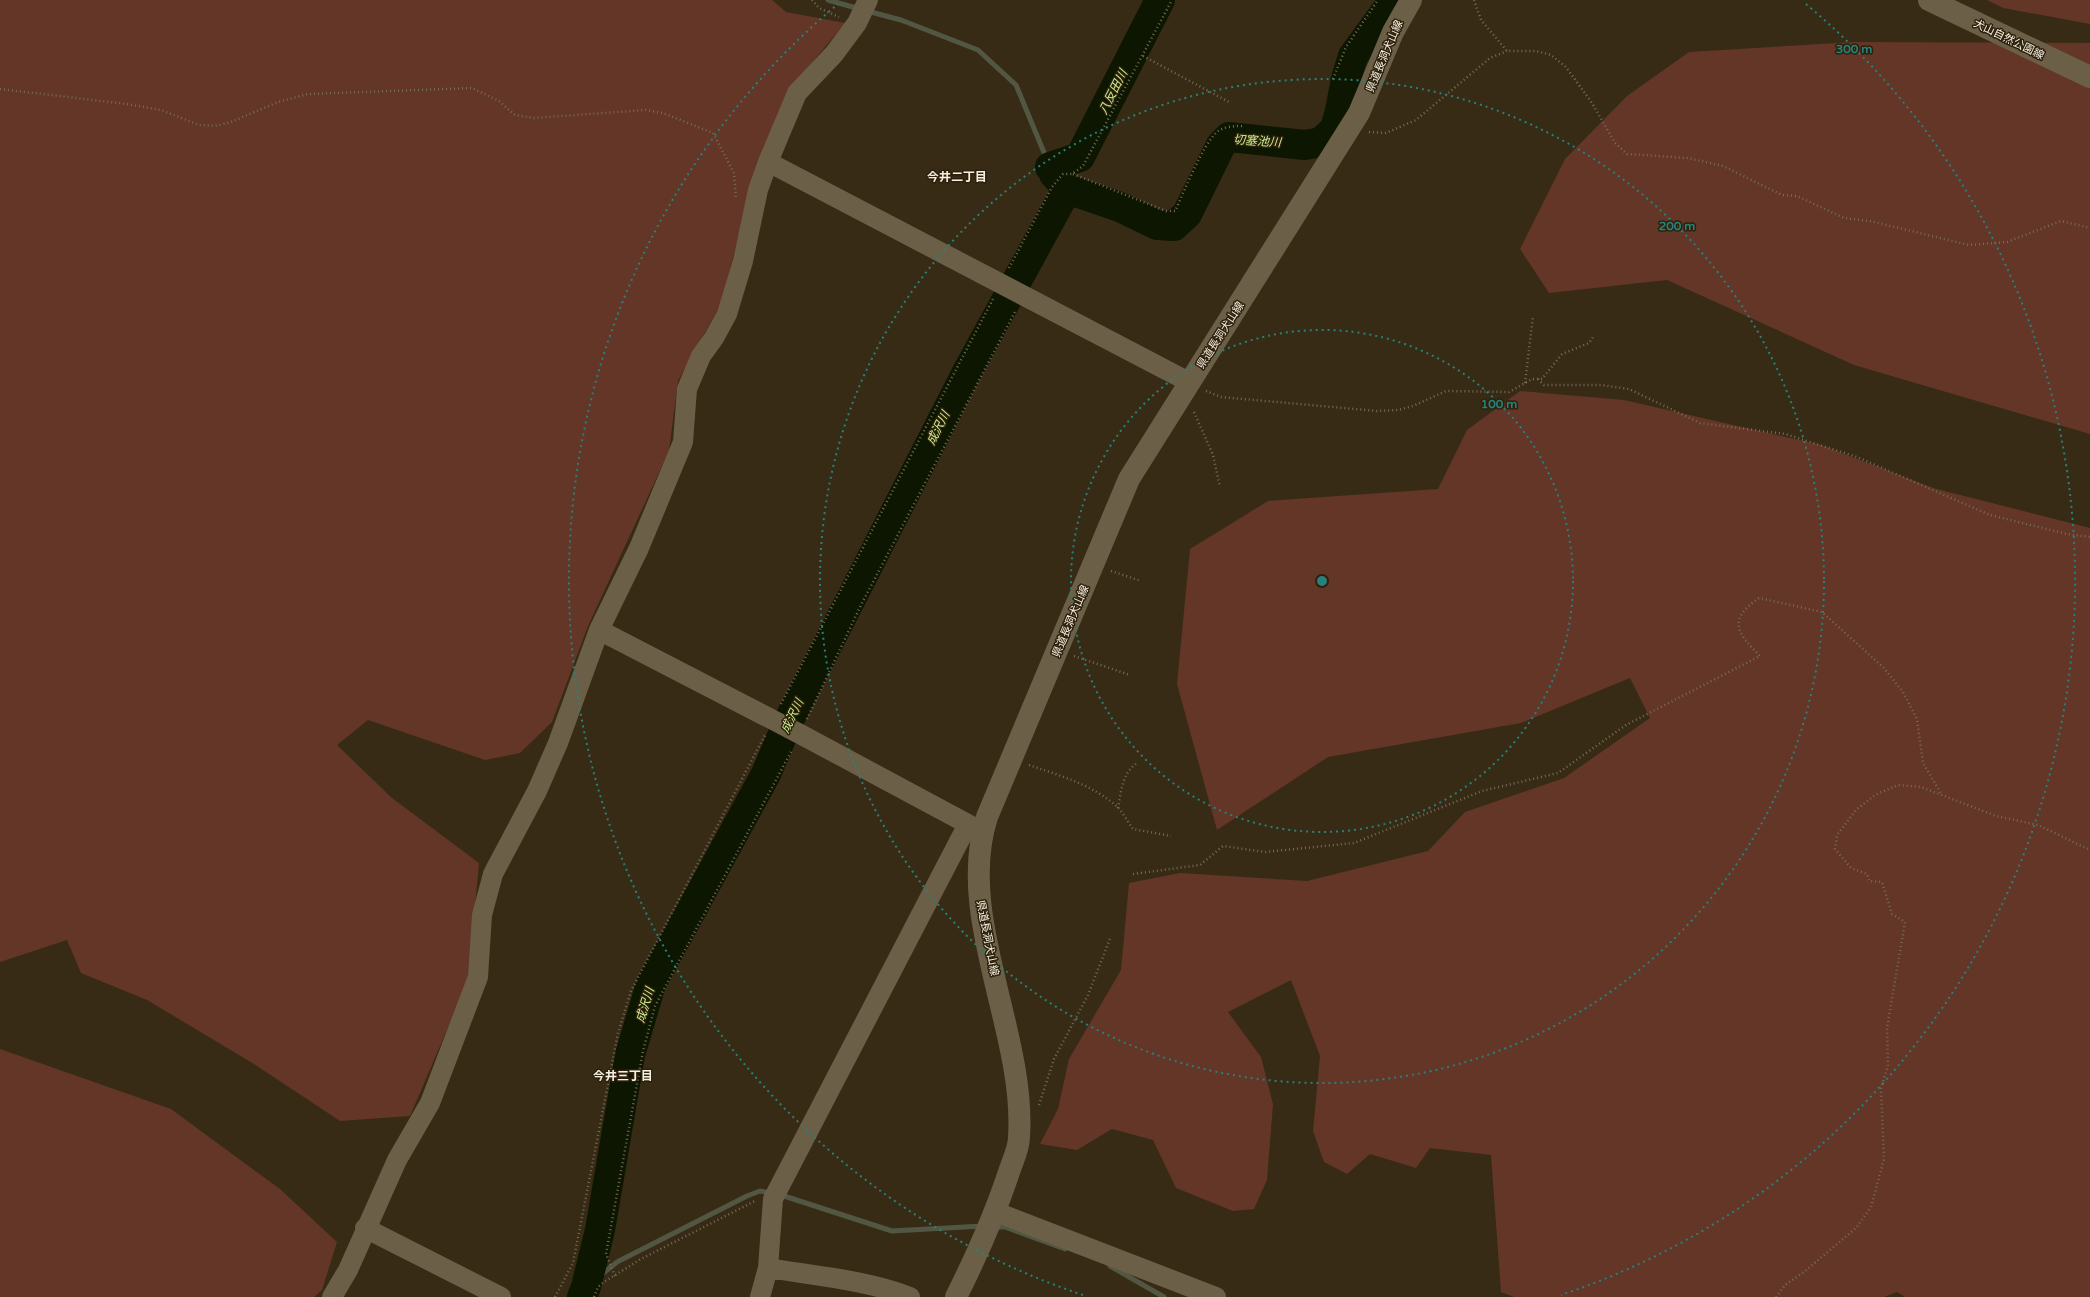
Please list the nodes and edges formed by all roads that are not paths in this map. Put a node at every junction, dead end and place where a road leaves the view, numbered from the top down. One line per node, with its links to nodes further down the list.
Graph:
1 (1411, 0): 6 (main road, 県道長洞犬山線)
2 (1929, 0): 4 (main road, 犬山自然公園線)
3 (867, 3): 5 (street)
4 (2090, 77)
5 (768, 162): 6 (street); 7 (street)
6 (1184, 390): 8 (main road, 県道長洞犬山線)
7 (598, 630): 8 (street); 10 (street)
8 (975, 828): 9 (main road, 県道長洞犬山線); 11 (street)
9 (996, 1212): 16 (main road, 県道長洞犬山線); 17 (street)
10 (365, 1228): 12 (street); 13 (street)
11 (768, 1268): 14 (street); 15 (street)
12 (332, 1297)
13 (501, 1297)
14 (760, 1297)
15 (910, 1297)
16 (956, 1297)
17 (1216, 1297)

